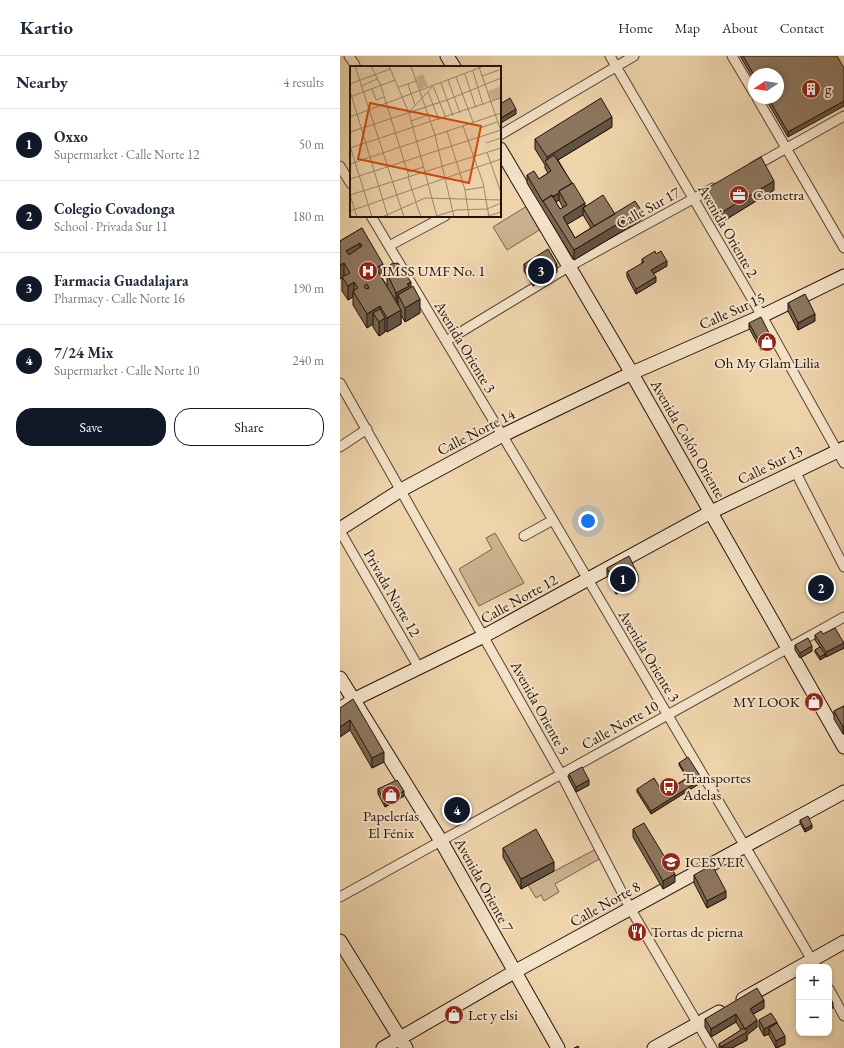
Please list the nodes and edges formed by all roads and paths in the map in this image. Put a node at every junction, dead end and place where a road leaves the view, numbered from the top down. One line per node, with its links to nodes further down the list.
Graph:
1 (349, 56): 6 (street)
2 (447, 56): 7 (street)
3 (610, 56): 8 (street, Avenida Oriente 2)
4 (634, 56): 8 (street)
5 (732, 56): 9 (street)
6 (355, 65)
7 (453, 66)
8 (617, 67): 12 (street); 19 (street, Avenida Oriente 2)
9 (748, 83)
10 (761, 104): 13 (street)
11 (844, 116): 13 (street)
12 (501, 134)
13 (787, 148): 16 (street); 23 (street)
14 (501, 151): 24 (street, Avenida Colón Oriente)
15 (340, 166): 17 (street)
16 (747, 170)
17 (350, 182)
18 (720, 184): 19 (street, Calle Sur 17)
19 (693, 199): 24 (street, Calle Sur 17); 26 (street, Avenida Oriente 2)
20 (371, 217): 22 (street, Avenida Oriente 3)
21 (443, 217): 22 (street)
22 (389, 246): 27 (street, Avenida Oriente 3)
23 (844, 248)
24 (570, 266): 27 (street, Calle Sur 17); 28 (street, Avenida Colón Oriente)
25 (844, 276): 26 (street, Calle Sur 15)
26 (762, 316): 28 (street, Calle Sur 15); 33 (street, Avenida Oriente 2)
27 (446, 341): 31 (street, Avenida Oriente 3)
28 (632, 373): 31 (street, Calle Norte 14); 37 (street, Avenida Colón Oriente)
29 (340, 382): 30 (street, Avenida Oriente 5)
30 (366, 429): 32 (street); 36 (street, Avenida Oriente 5)
31 (501, 436): 36 (street, Calle Norte 14); 38 (street, Avenida Oriente 3)
32 (340, 447)
33 (841, 449): 34 (street, Avenida Oriente 2); 35 (street, Calle Sur 13)
34 (844, 463)
35 (795, 471): 37 (street, Calle Sur 13); 41 (street)
36 (401, 490): 39 (street, Calle Norte 14); 44 (street, Avenida Oriente 5)
37 (711, 512): 42 (street, Calle Norte 12); 45 (street, Avenida Colón Oriente)
38 (553, 520): 40 (street); 42 (street, Avenida Oriente 3)
39 (340, 530): 46 (street, Privada Norte 12)
40 (524, 536)
41 (844, 567)
42 (587, 579): 44 (street, Calle Norte 12); 51 (street, Avenida Oriente 3)
43 (844, 617): 45 (street, Calle Norte 10)
44 (484, 636): 46 (street, Calle Norte 12); 53 (street, Avenida Oriente 5)
45 (788, 648): 51 (street, Calle Norte 10); 52 (street, Avenida Colón Oriente)
46 (419, 668): 49 (street, Calle Norte 12)
47 (340, 678): 49 (street, Avenida Oriente 7)
48 (340, 693): 49 (street)
49 (353, 700): 50 (street, Calle Norte 12); 55 (street, Avenida Oriente 7)
50 (340, 709)
51 (668, 715): 53 (street, Calle Norte 10); 56 (street, Avenida Oriente 3)
52 (844, 747)
53 (561, 774): 55 (street, Calle Norte 10); 58 (street, Avenida Oriente 5)
54 (844, 792): 56 (street, Calle Norte 8)
55 (441, 841): 57 (street, Calle Norte 10); 62 (street, Avenida Oriente 7)
56 (745, 846): 58 (street, Calle Norte 8); 61 (street, Avenida Oriente 3)
57 (340, 897)
58 (630, 908): 62 (street, Calle Norte 8); 65 (street, Avenida Oriente 5)
59 (340, 941): 66 (street)
60 (844, 942): 61 (street)
61 (814, 963): 65 (street)
62 (514, 972): 66 (street, Calle Norte 8); 68 (street, Avenida Oriente 7)
63 (832, 994): 64 (street)
64 (844, 1016)
65 (699, 1024): 69 (street); 70 (street, Avenida Oriente 5)
66 (403, 1043): 67 (street, Calle Norte 8)
67 (383, 1048)
68 (558, 1048)
69 (654, 1048)
70 (712, 1048)

